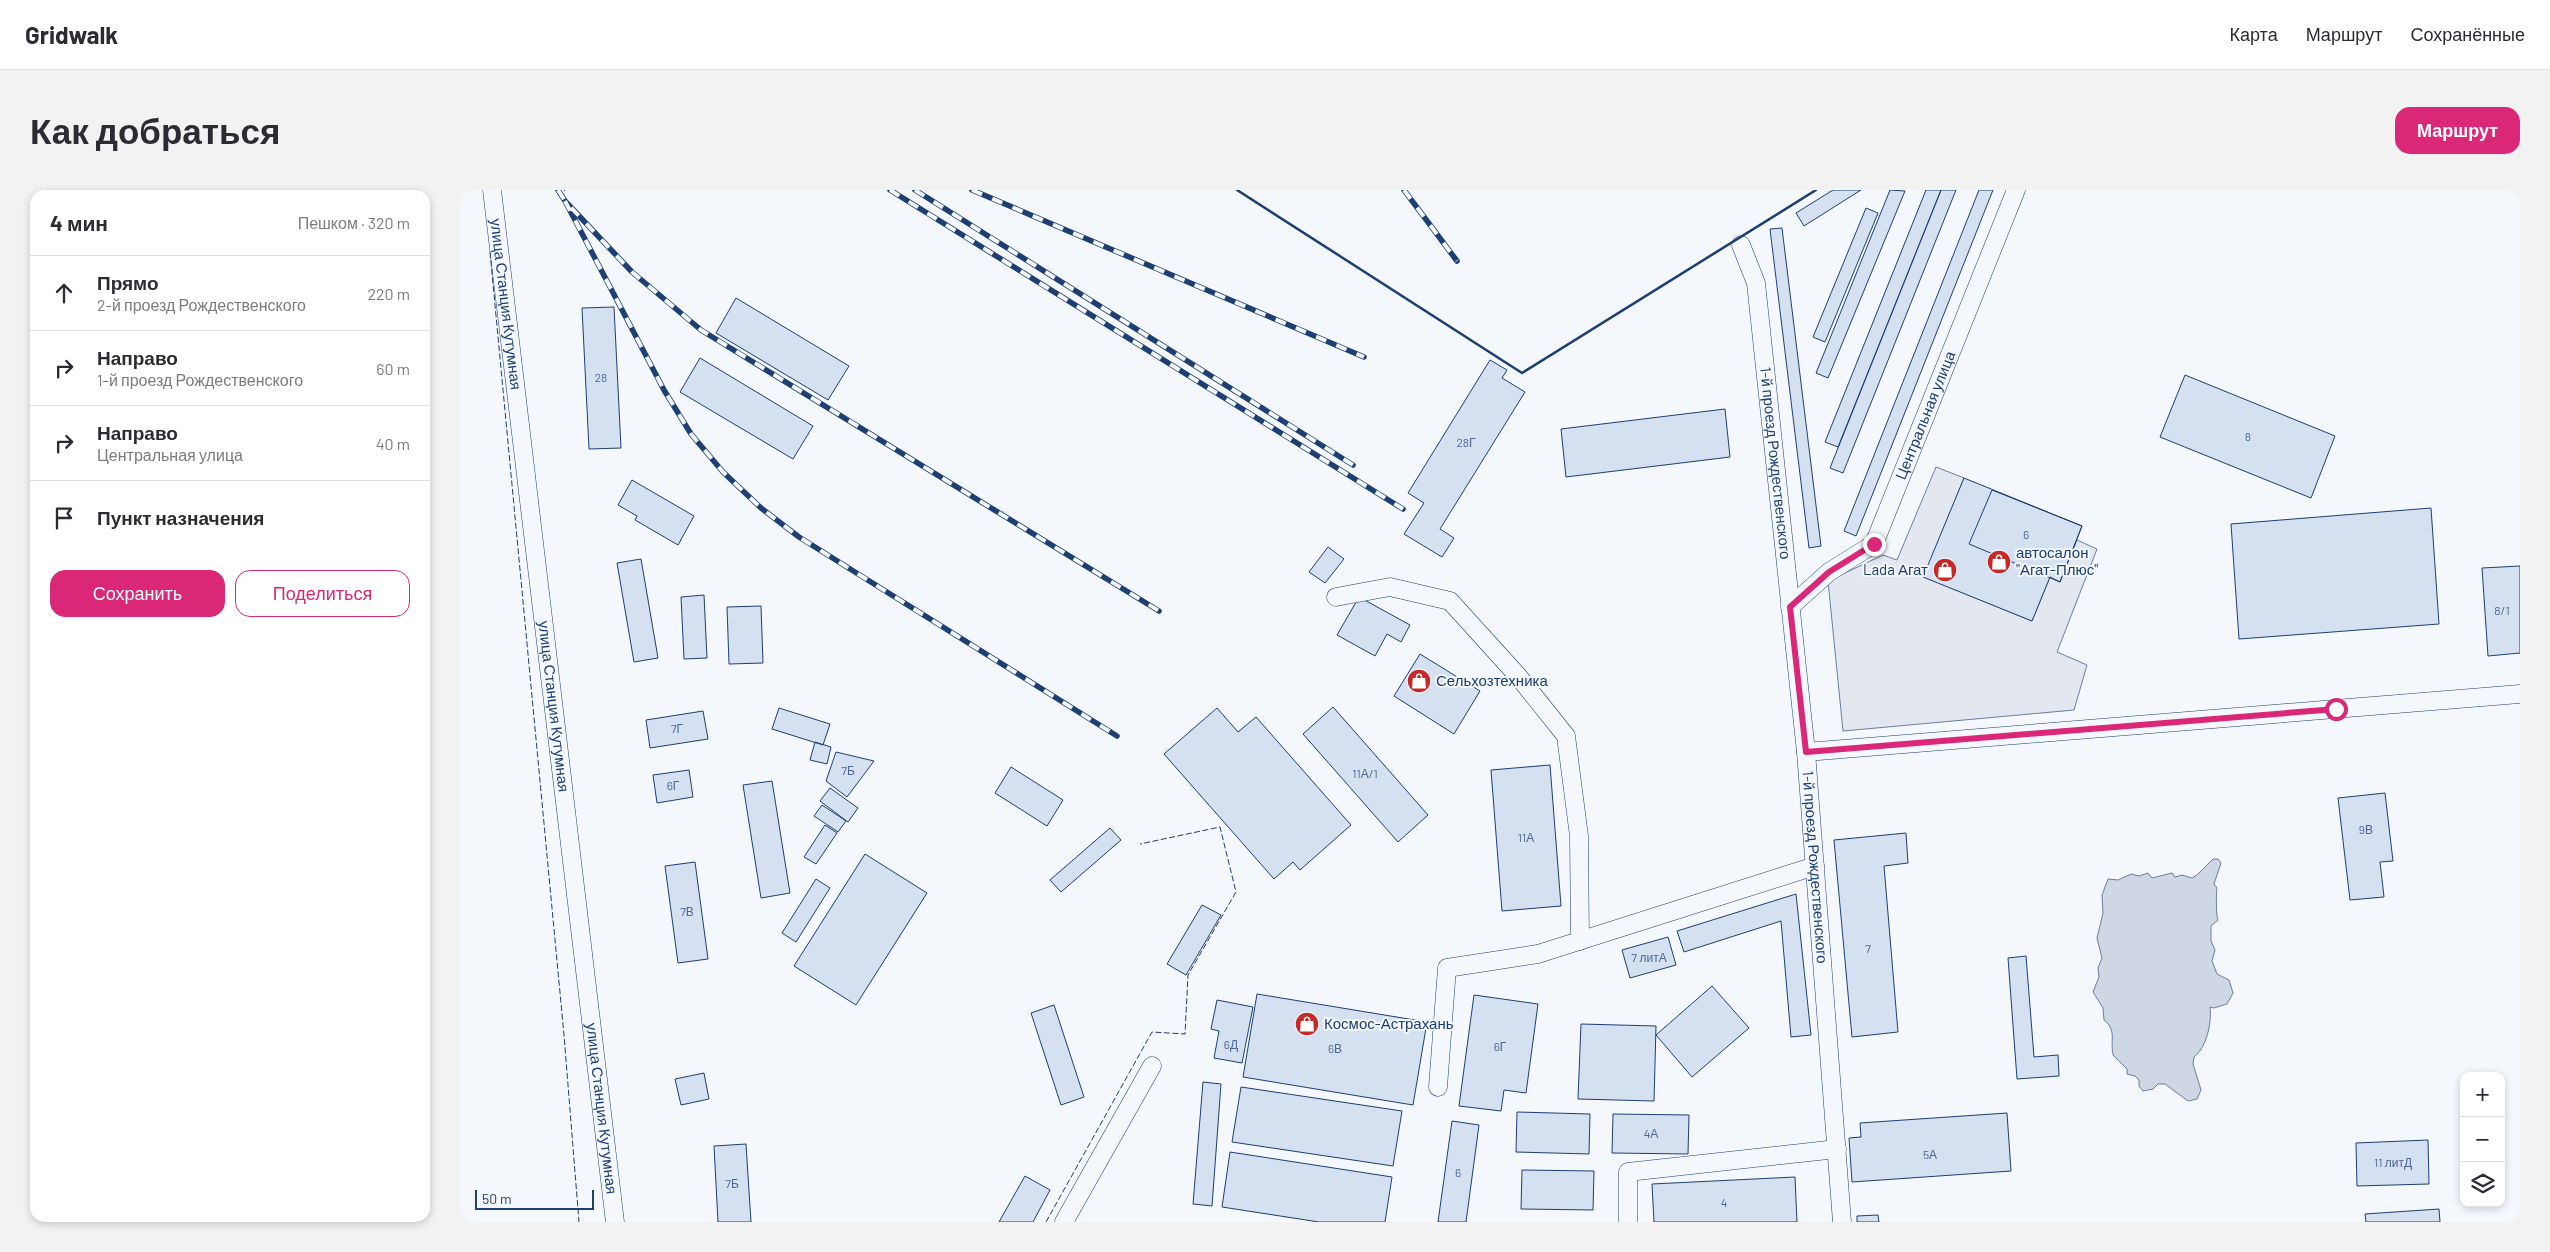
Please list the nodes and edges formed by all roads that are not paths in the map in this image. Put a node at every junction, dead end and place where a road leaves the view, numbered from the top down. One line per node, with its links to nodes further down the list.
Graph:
1 (492, 190): 13 (street, улица Станция Кутумная)
2 (2016, 190): 5 (street, Центральная улица)
3 (1741, 245): 5 (street, 1-й проезд Рождественского)
4 (1336, 597): 9 (street)
5 (1790, 607): 7 (street, 1-й проезд Рождественского)
6 (2520, 694): 7 (street)
7 (1806, 752): 8 (street, 1-й проезд Рождественского)
8 (1815, 866): 9 (street); 12 (street, 1-й проезд Рождественского)
9 (1580, 941): 11 (street)
10 (1152, 1066): 14 (street)
11 (1438, 1087)
12 (1837, 1149): 15 (street); 16 (street, 1-й проезд Рождественского)
13 (615, 1222)
14 (1064, 1222)
15 (1628, 1222)
16 (1842, 1222)

